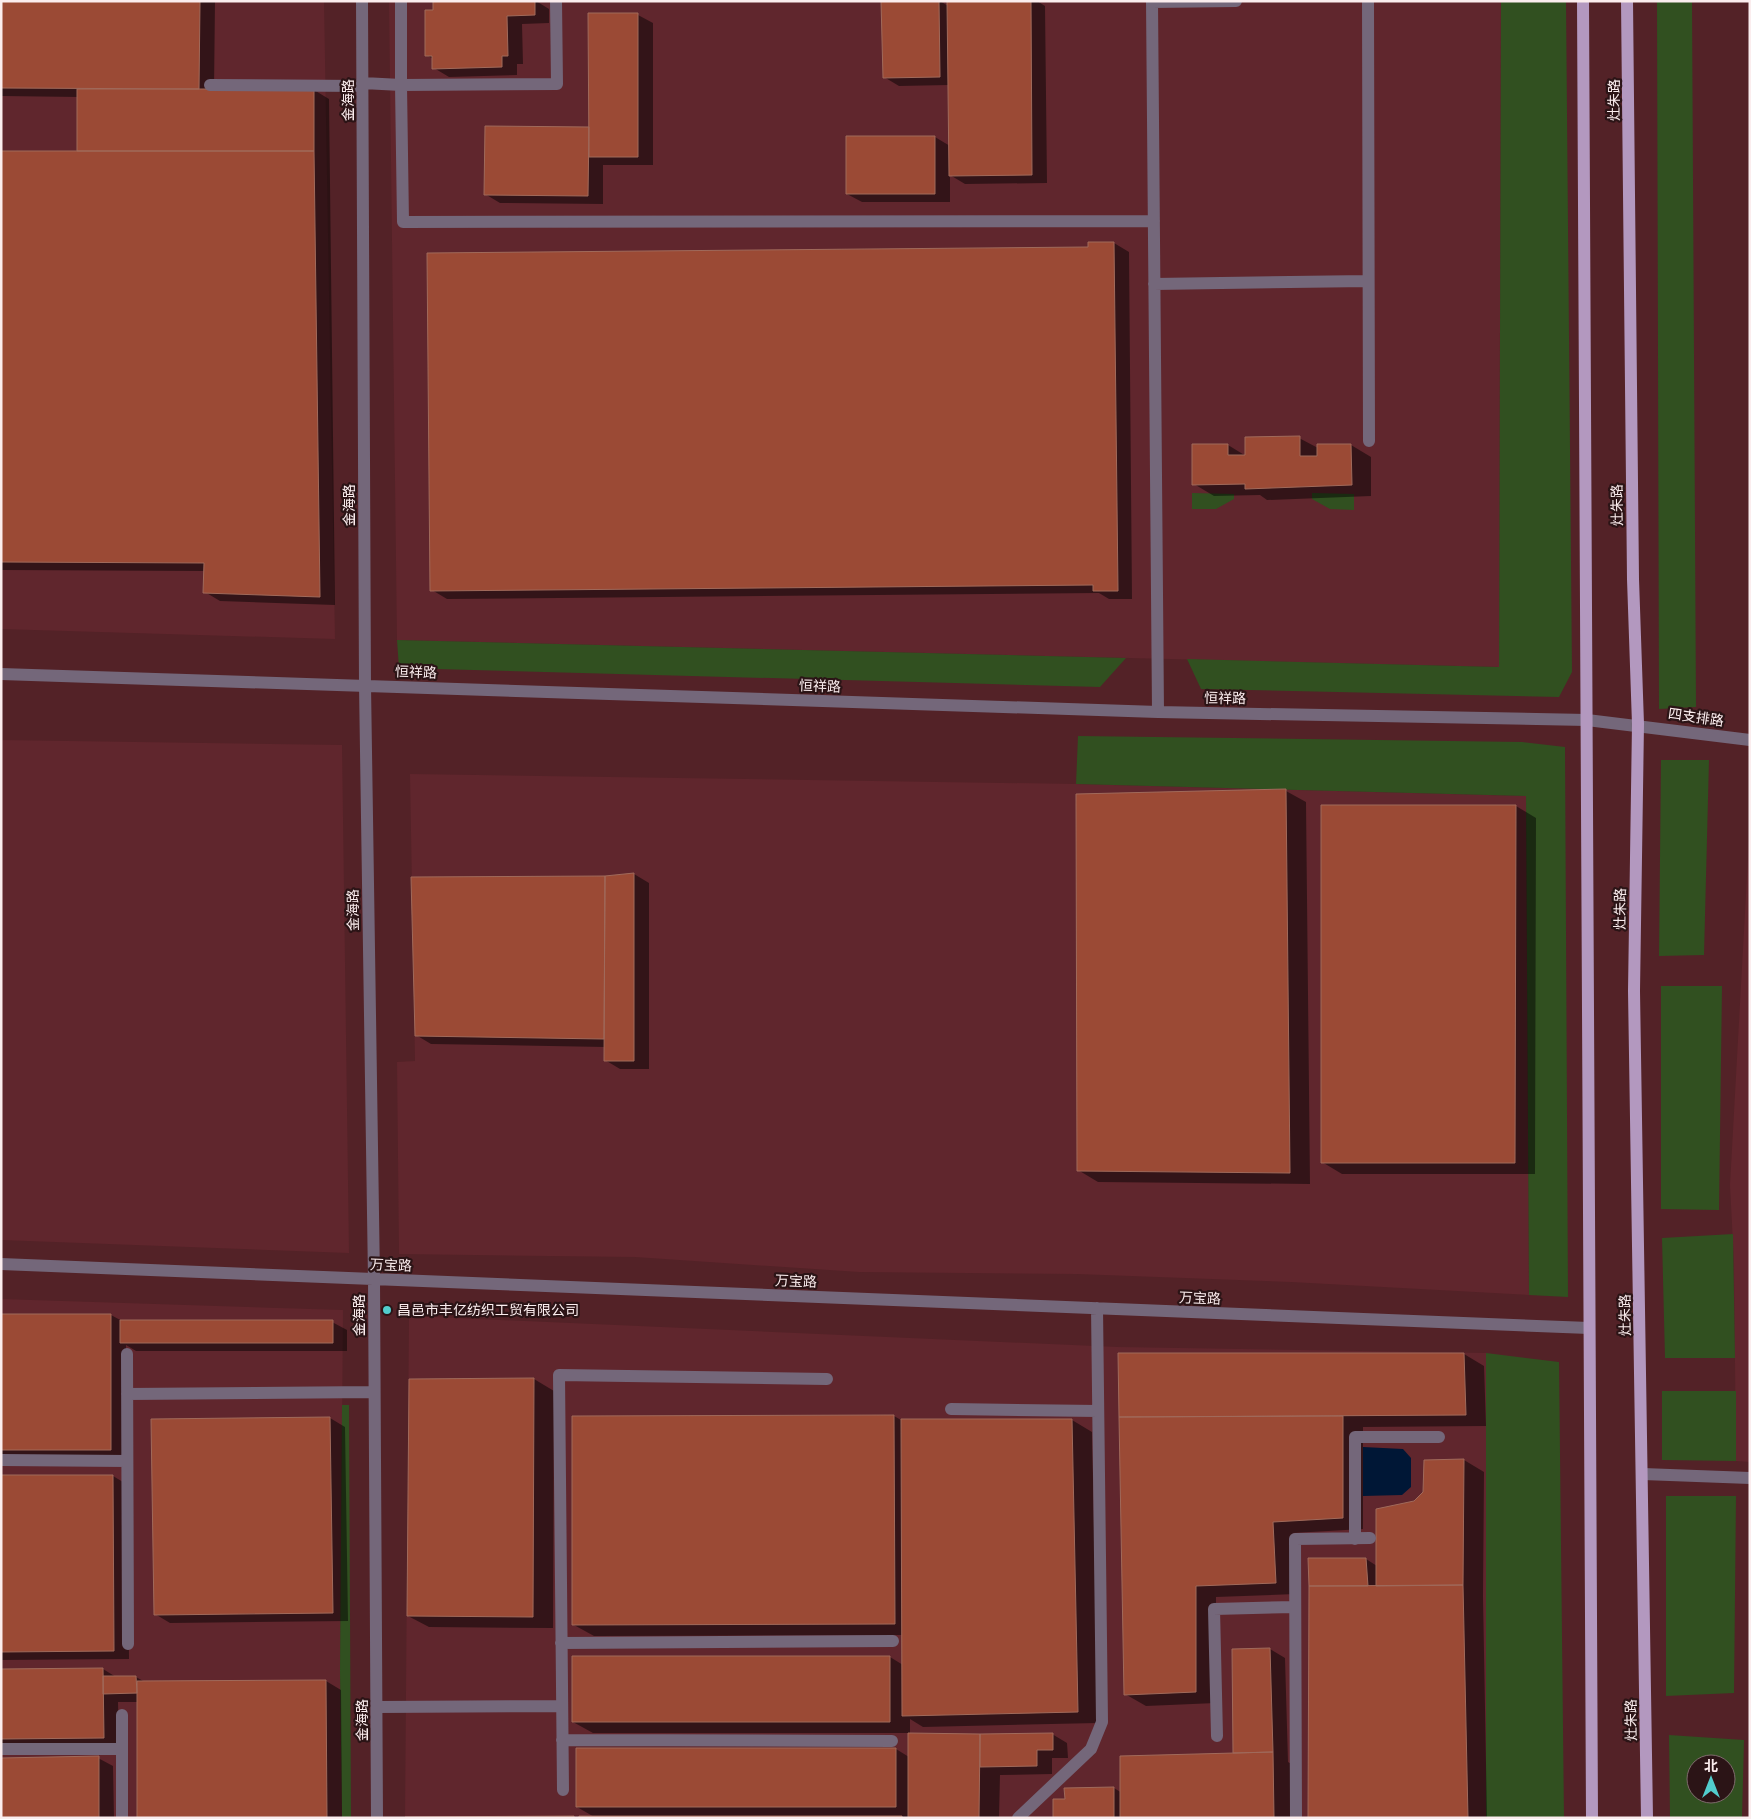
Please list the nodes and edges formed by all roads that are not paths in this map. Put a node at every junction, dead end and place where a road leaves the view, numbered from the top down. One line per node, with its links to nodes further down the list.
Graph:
1 (362, 1): 10 (street, 金海路)
2 (401, 1): 11 (street)
3 (556, 1): 11 (street)
4 (1236, 1): 8 (street)
5 (1368, 1): 13 (street)
6 (1583, 1): 19 (main road)
7 (1627, 1): 20 (main road, 灶朱路)
8 (1152, 2): 12 (street)
9 (210, 85): 10 (street)
10 (362, 85): 11 (street); 17 (street, 金海路)
11 (401, 85): 12 (street)
12 (1154, 221): 14 (street)
13 (1368, 281): 14 (street); 15 (street)
14 (1154, 284): 18 (street)
15 (1369, 440)
16 (1, 674): 17 (street, 恒祥路)
17 (365, 685): 18 (street, 恒祥路); 23 (street, 金海路)
18 (1158, 712): 19 (street, 恒祥路)
19 (1587, 720): 20 (street, 恒祥路); 25 (main road)
20 (1638, 724): 21 (street, 四支排路); 35 (main road, 灶朱路)
21 (1750, 740)
22 (1, 1264): 23 (street, 万宝路)
23 (374, 1279): 24 (street, 万宝路); 28 (street, 金海路)
24 (1097, 1308): 25 (street, 万宝路); 31 (street)
25 (1589, 1328): 56 (main road)
26 (127, 1354): 29 (street)
27 (827, 1378): 41 (street)
28 (374, 1392): 29 (street); 43 (street, 金海路)
29 (127, 1394): 34 (street)
30 (951, 1409): 31 (street)
31 (1098, 1411): 54 (street)
32 (1439, 1437): 37 (street)
33 (1, 1460): 34 (street)
34 (127, 1461): 42 (street)
35 (1643, 1474): 36 (street); 57 (main road, 灶朱路)
36 (1750, 1478)
37 (1355, 1538): 38 (street); 39 (street)
38 (1370, 1538)
39 (1295, 1607): 46 (street); 55 (street)
40 (893, 1641): 41 (street)
41 (561, 1643): 44 (street)
42 (128, 1644)
43 (377, 1706): 44 (street); 53 (street, 金海路)
44 (562, 1706): 47 (street)
45 (122, 1715): 50 (street)
46 (1217, 1736)
47 (562, 1740): 48 (street); 51 (street)
48 (892, 1741)
49 (1, 1749): 50 (street)
50 (122, 1749): 52 (street)
51 (563, 1790)
52 (122, 1818)
53 (378, 1818)
54 (1018, 1818)
55 (1296, 1818)
56 (1592, 1818)
57 (1647, 1818)

